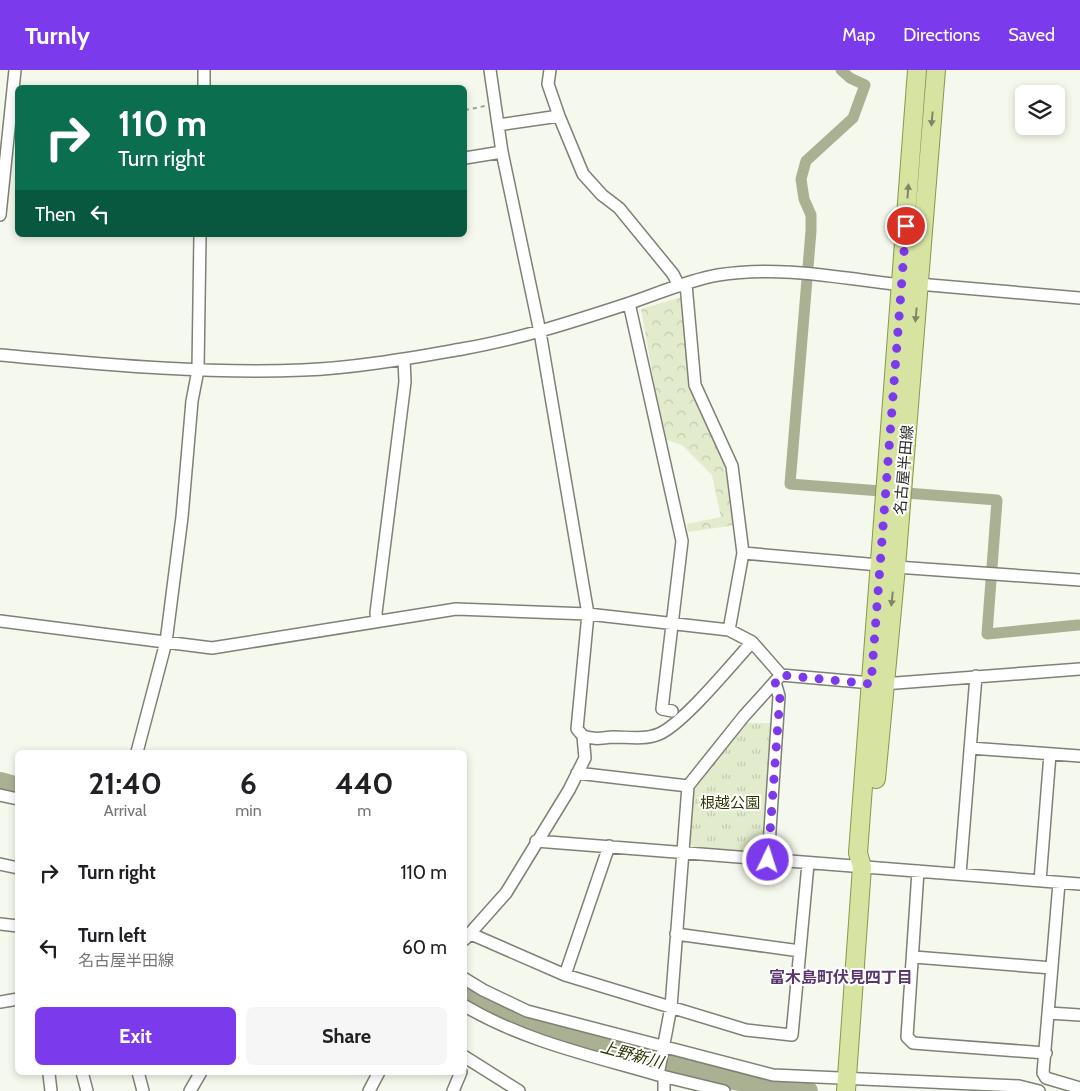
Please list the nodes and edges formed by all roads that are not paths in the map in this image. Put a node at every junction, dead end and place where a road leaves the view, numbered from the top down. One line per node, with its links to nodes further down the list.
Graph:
1 (14, 70): 12 (street)
2 (204, 70): 7 (street)
3 (490, 70): 9 (street)
4 (550, 70): 8 (street)
5 (917, 70): 14 (main road, 名古屋半田線, one-way to 5)
6 (936, 70): 14 (main road, 名古屋半田線, one-way to 14)
7 (204, 85)
8 (558, 116): 9 (street); 15 (street)
9 (498, 125): 10 (street)
10 (502, 152): 11 (street); 18 (street)
11 (467, 158)
12 (0, 215)
13 (200, 237): 21 (street)
14 (910, 284): 15 (street); 16 (street); 23 (main road, 名古屋半田線)
15 (682, 285): 17 (street); 22 (street)
16 (1080, 298)
17 (629, 303): 18 (street); 28 (street)
18 (540, 332): 20 (street); 25 (street)
19 (0, 355): 21 (street)
20 (404, 358): 21 (street); 27 (street)
21 (198, 370): 30 (street)
22 (743, 553): 23 (street); 29 (street)
23 (887, 566): 24 (street); 35 (main road, 名古屋半田線)
24 (1080, 580)
25 (588, 614): 27 (street); 28 (street); 37 (street)
26 (0, 621): 30 (street)
27 (377, 621): 30 (street)
28 (673, 624): 29 (street); 36 (street)
29 (729, 630): 31 (street)
30 (166, 642): 39 (street)
31 (752, 642): 34 (street); 37 (street)
32 (1080, 669): 33 (street)
33 (976, 676): 35 (street); 38 (street)
34 (778, 679): 35 (street); 43 (street); 49 (street)
35 (877, 684): 53 (main road, 名古屋半田線)
36 (672, 711)
37 (583, 736): 42 (street)
38 (970, 748): 40 (street); 55 (street)
39 (138, 750)
40 (1050, 754): 41 (street); 56 (street)
41 (1080, 756)
42 (577, 773): 43 (street); 46 (street)
43 (688, 786): 48 (street)
44 (0, 794): 45 (street)
45 (15, 798)
46 (536, 841): 47 (street); 62 (street)
47 (609, 846): 48 (street); 66 (street)
48 (683, 854): 49 (street); 61 (street)
49 (768, 860): 51 (street)
50 (0, 864): 52 (street)
51 (808, 864): 53 (street); 63 (street)
52 (15, 867)
53 (862, 867): 54 (street); 84 (main road, 名古屋半田線)
54 (918, 871): 55 (street); 64 (street)
55 (960, 874): 56 (street)
56 (1040, 881): 57 (street)
57 (1059, 883): 58 (street); 65 (street)
58 (1080, 884)
59 (0, 924): 60 (street)
60 (15, 928)
61 (676, 934): 63 (street); 71 (street)
62 (468, 936): 66 (street)
63 (800, 951): 71 (street)
64 (914, 957): 65 (street); 75 (street)
65 (1052, 968): 72 (street)
66 (565, 975): 71 (street)
67 (467, 980): 74 (street)
68 (15, 999): 69 (street)
69 (0, 1002)
70 (467, 1007): 77 (street)
71 (672, 1007): 74 (street)
72 (1049, 1013): 73 (street); 75 (street)
73 (1080, 1015)
74 (664, 1048): 77 (street); 84 (street)
75 (1046, 1053): 85 (street)
76 (467, 1061): 92 (street)
77 (661, 1073): 93 (street); 94 (street)
78 (49, 1075): 86 (street)
79 (83, 1075): 87 (street)
80 (139, 1075): 88 (street)
81 (199, 1075): 89 (street)
82 (377, 1075): 90 (street)
83 (460, 1075): 91 (street)
84 (846, 1085): 95 (street)
85 (1080, 1088)
86 (51, 1091)
87 (87, 1091)
88 (143, 1091)
89 (190, 1091)
90 (369, 1091)
91 (453, 1091)
92 (519, 1091)
93 (664, 1091)
94 (724, 1091)
95 (1039, 1091)

